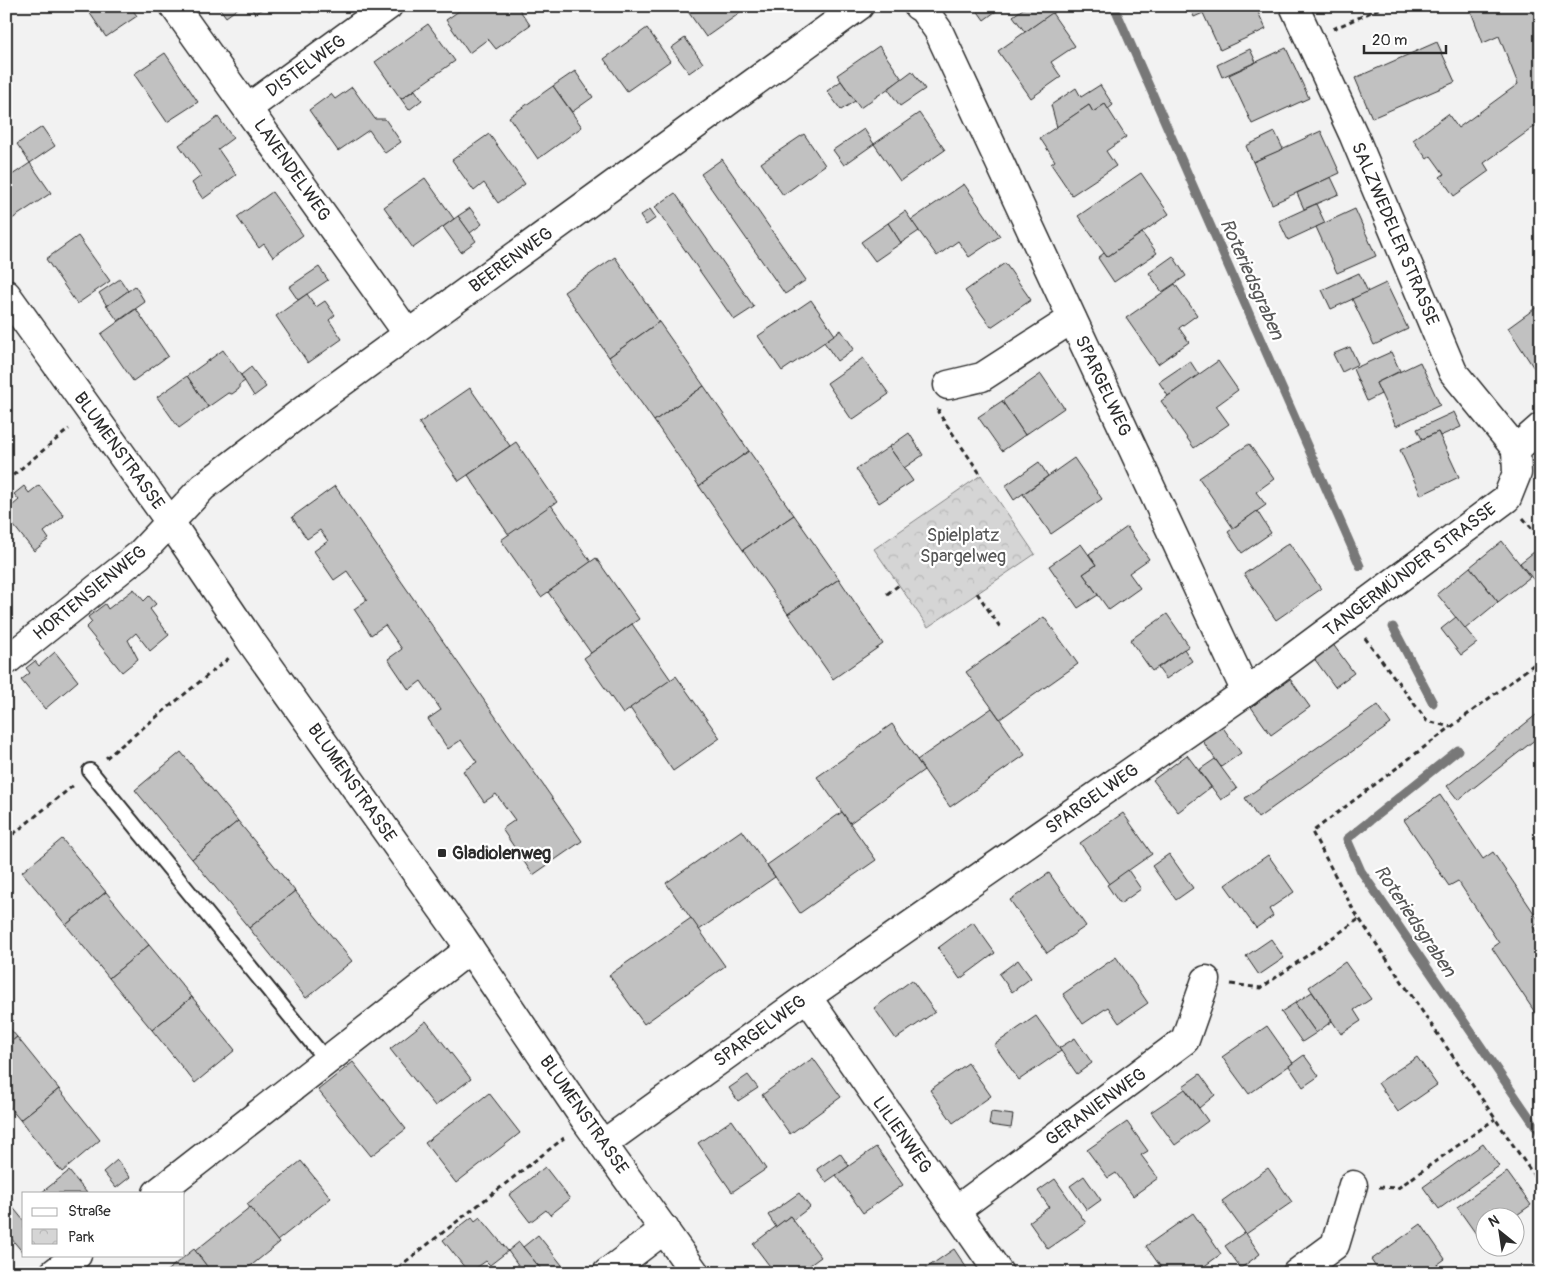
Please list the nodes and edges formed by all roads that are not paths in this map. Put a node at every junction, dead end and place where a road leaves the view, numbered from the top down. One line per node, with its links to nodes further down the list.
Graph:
1 (174, 6): 6 (street, LAVENDELWEG)
2 (388, 6): 6 (street, DISTELWEG)
3 (859, 6): 9 (street, BEERENWEG)
4 (918, 6): 8 (street, SPARGELWEG)
5 (1294, 6): 12 (street, SALZWEDELER STRASSE)
6 (248, 108): 9 (street, LAVENDELWEG)
7 (8, 300): 13 (street, BLUMENSTRASSE)
8 (1072, 320): 10 (street, SPARGELWEG); 15 (street, SPARGELWEG)
9 (408, 334): 13 (street, BEERENWEG)
10 (948, 385)
11 (1541, 426): 12 (street)
12 (1516, 449): 15 (street, TANGERMÜNDER STRASSE)
13 (170, 522): 14 (street, HORTENSIENWEG); 17 (street, BLUMENSTRASSE)
14 (6, 661)
15 (1246, 692): 19 (street, SPARGELWEG)
16 (90, 771): 20 (lane)
17 (470, 949): 20 (street); 21 (street, BLUMENSTRASSE)
18 (1206, 980): 24 (street, GERANIENWEG)
19 (807, 997): 21 (street, SPARGELWEG); 24 (street, LILIENWEG)
20 (326, 1060): 23 (street)
21 (603, 1144): 25 (street, BLUMENSTRASSE)
22 (1353, 1185): 31 (street)
23 (157, 1192)
24 (955, 1211): 30 (street, LILIENWEG)
25 (665, 1229): 28 (street); 29 (street, BLUMENSTRASSE)
26 (75, 1256): 27 (street)
27 (54, 1273)
28 (607, 1273)
29 (695, 1273)
30 (999, 1273)
31 (1297, 1273)

